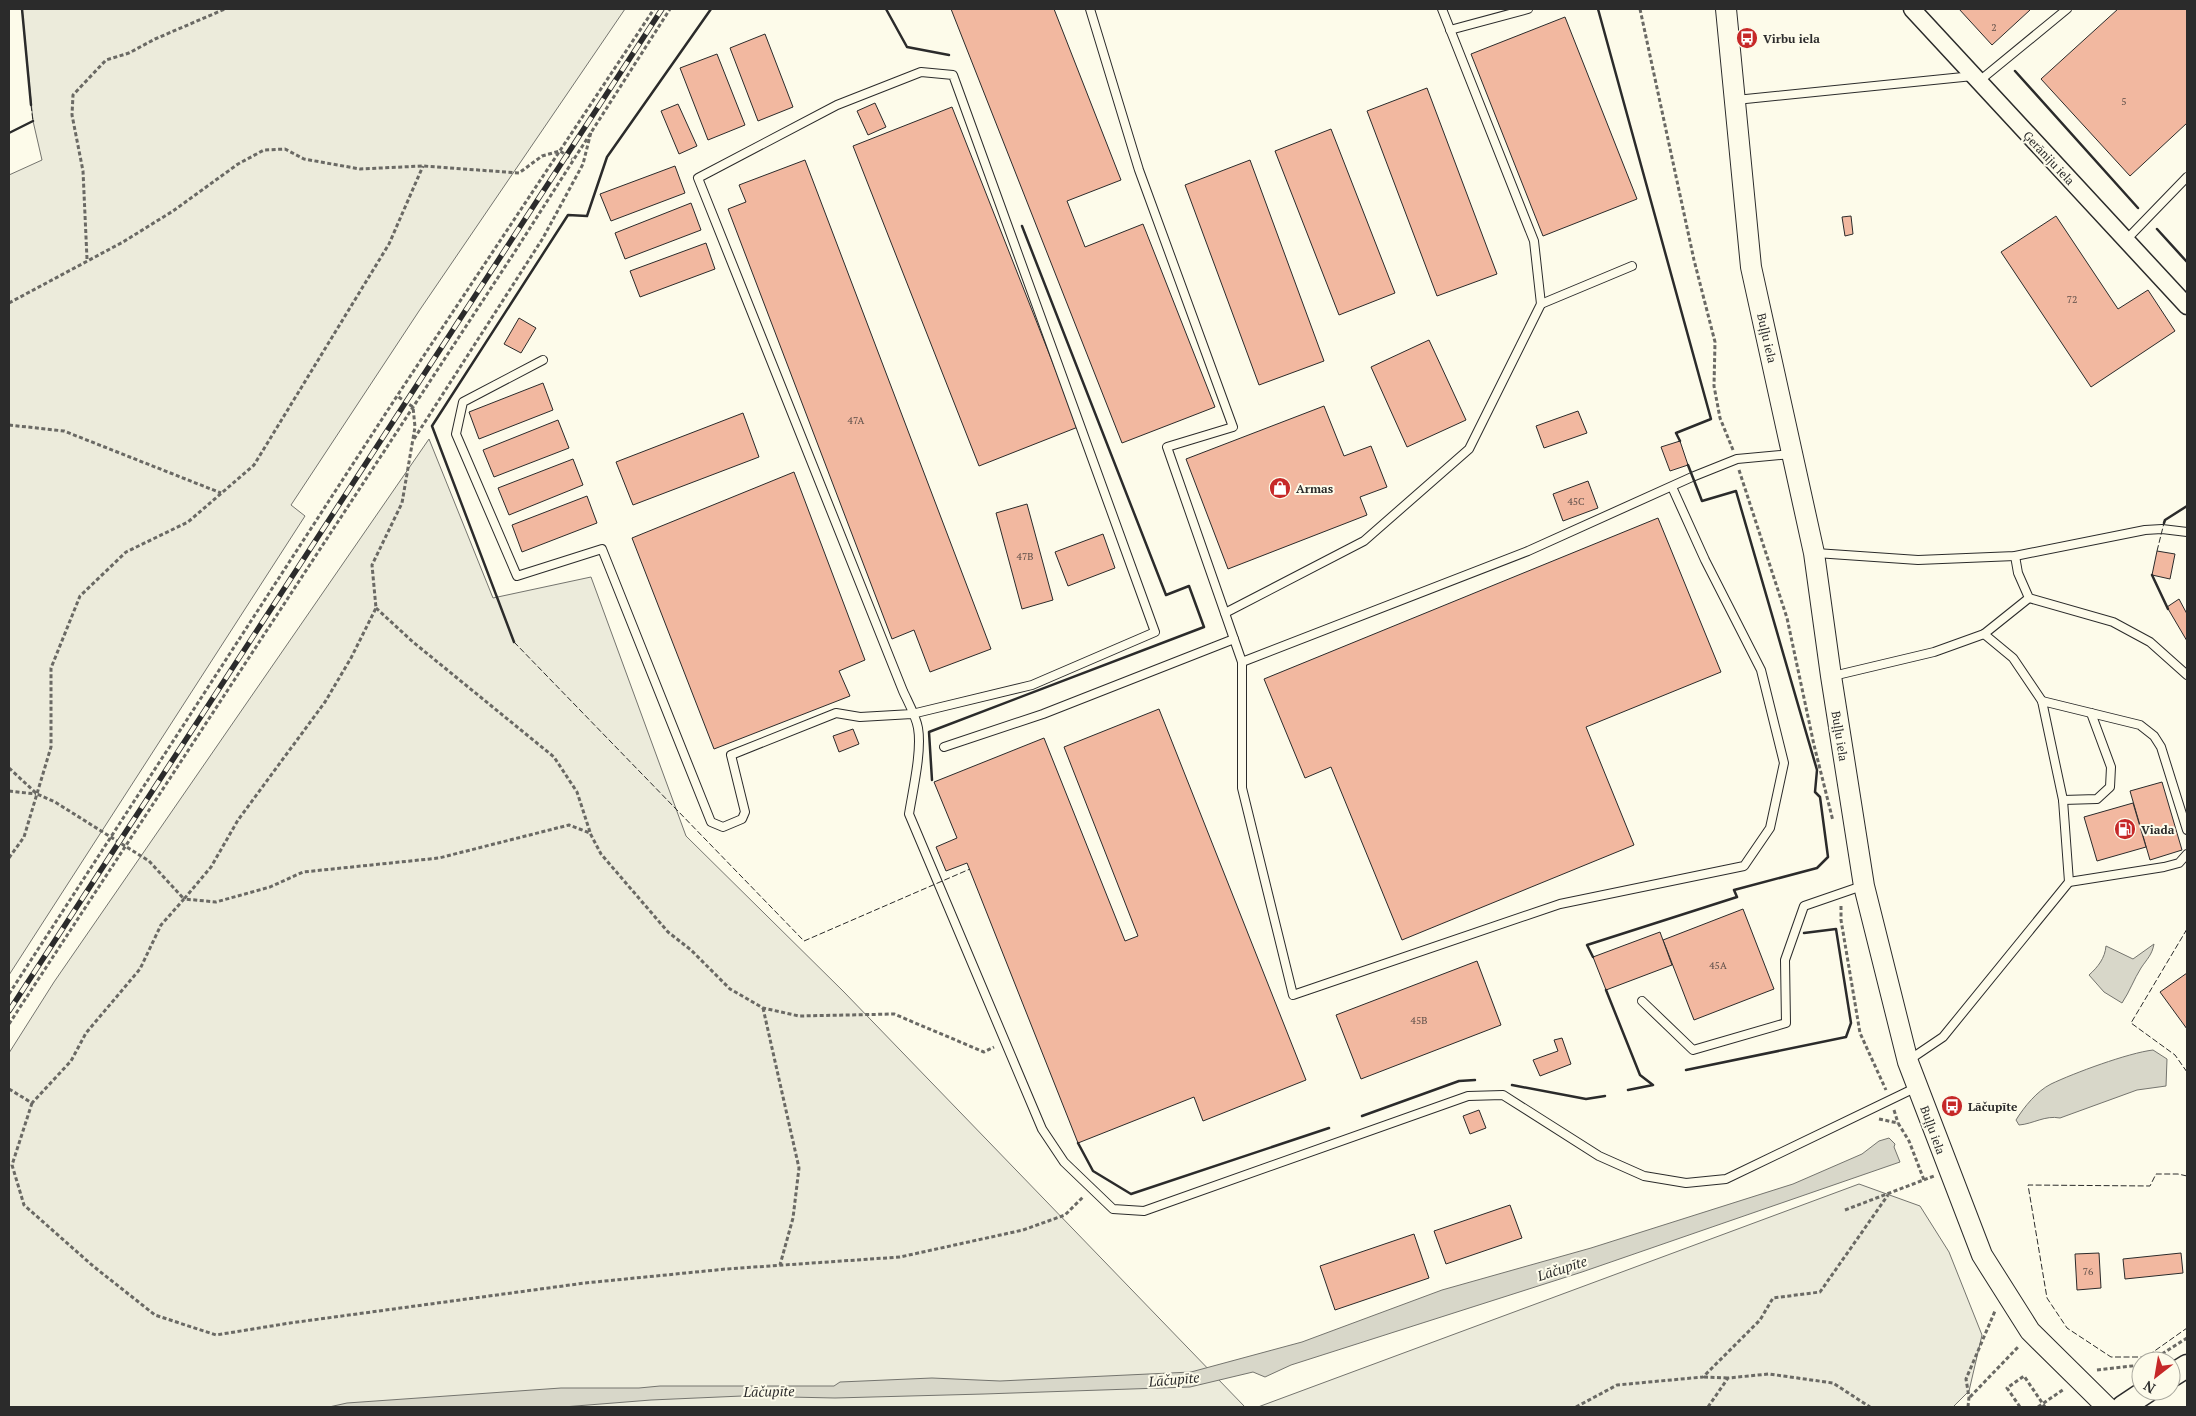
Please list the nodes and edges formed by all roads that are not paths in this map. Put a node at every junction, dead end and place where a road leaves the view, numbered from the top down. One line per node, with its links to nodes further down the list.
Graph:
1 (1090, 9): 22 (lane)
2 (1442, 9): 7 (lane)
3 (1528, 9): 7 (lane)
4 (1726, 9): 9 (street, Buļļu iela)
5 (1912, 9): 8 (street, Ģerāniju iela)
6 (2067, 9): 8 (lane)
7 (1450, 30): 13 (lane)
8 (1976, 79): 9 (lane); 11 (street, Ģerāniju iela)
9 (1734, 101): 16 (street, Buļļu iela)
10 (2187, 177): 11 (lane)
11 (2126, 240): 14 (street, Ģerāniju iela)
12 (1632, 266): 13 (lane)
13 (1541, 304): 22 (lane)
14 (2187, 306)
15 (543, 360): 30 (lane)
16 (1793, 454): 17 (lane); 19 (street, Buļļu iela)
17 (1672, 487): 25 (lane); 25 (lane)
18 (2187, 532): 20 (lane)
19 (1814, 553): 20 (lane); 27 (street, Buļļu iela)
20 (2014, 556): 21 (lane)
21 (2029, 598): 23 (lane); 26 (lane)
22 (1225, 613): 24 (lane)
23 (1984, 634): 27 (lane); 28 (lane)
24 (1234, 639): 25 (lane); 31 (lane)
25 (1242, 662)
26 (2187, 675)
27 (1831, 676): 36 (street, Buļļu iela)
28 (2042, 701): 29 (lane); 32 (lane)
29 (2091, 713): 32 (lane); 33 (lane)
30 (912, 714): 30 (lane); 39 (lane)
31 (944, 747)
32 (2063, 800): 35 (lane)
33 (2187, 830)
34 (2187, 854): 35 (lane)
35 (2069, 882): 38 (lane)
36 (1864, 886): 37 (lane); 38 (street, Buļļu iela)
37 (1642, 1001)
38 (1908, 1062): 39 (street, Buļļu iela)
39 (1917, 1087): 40 (street, Buļļu iela)
40 (2107, 1407)

